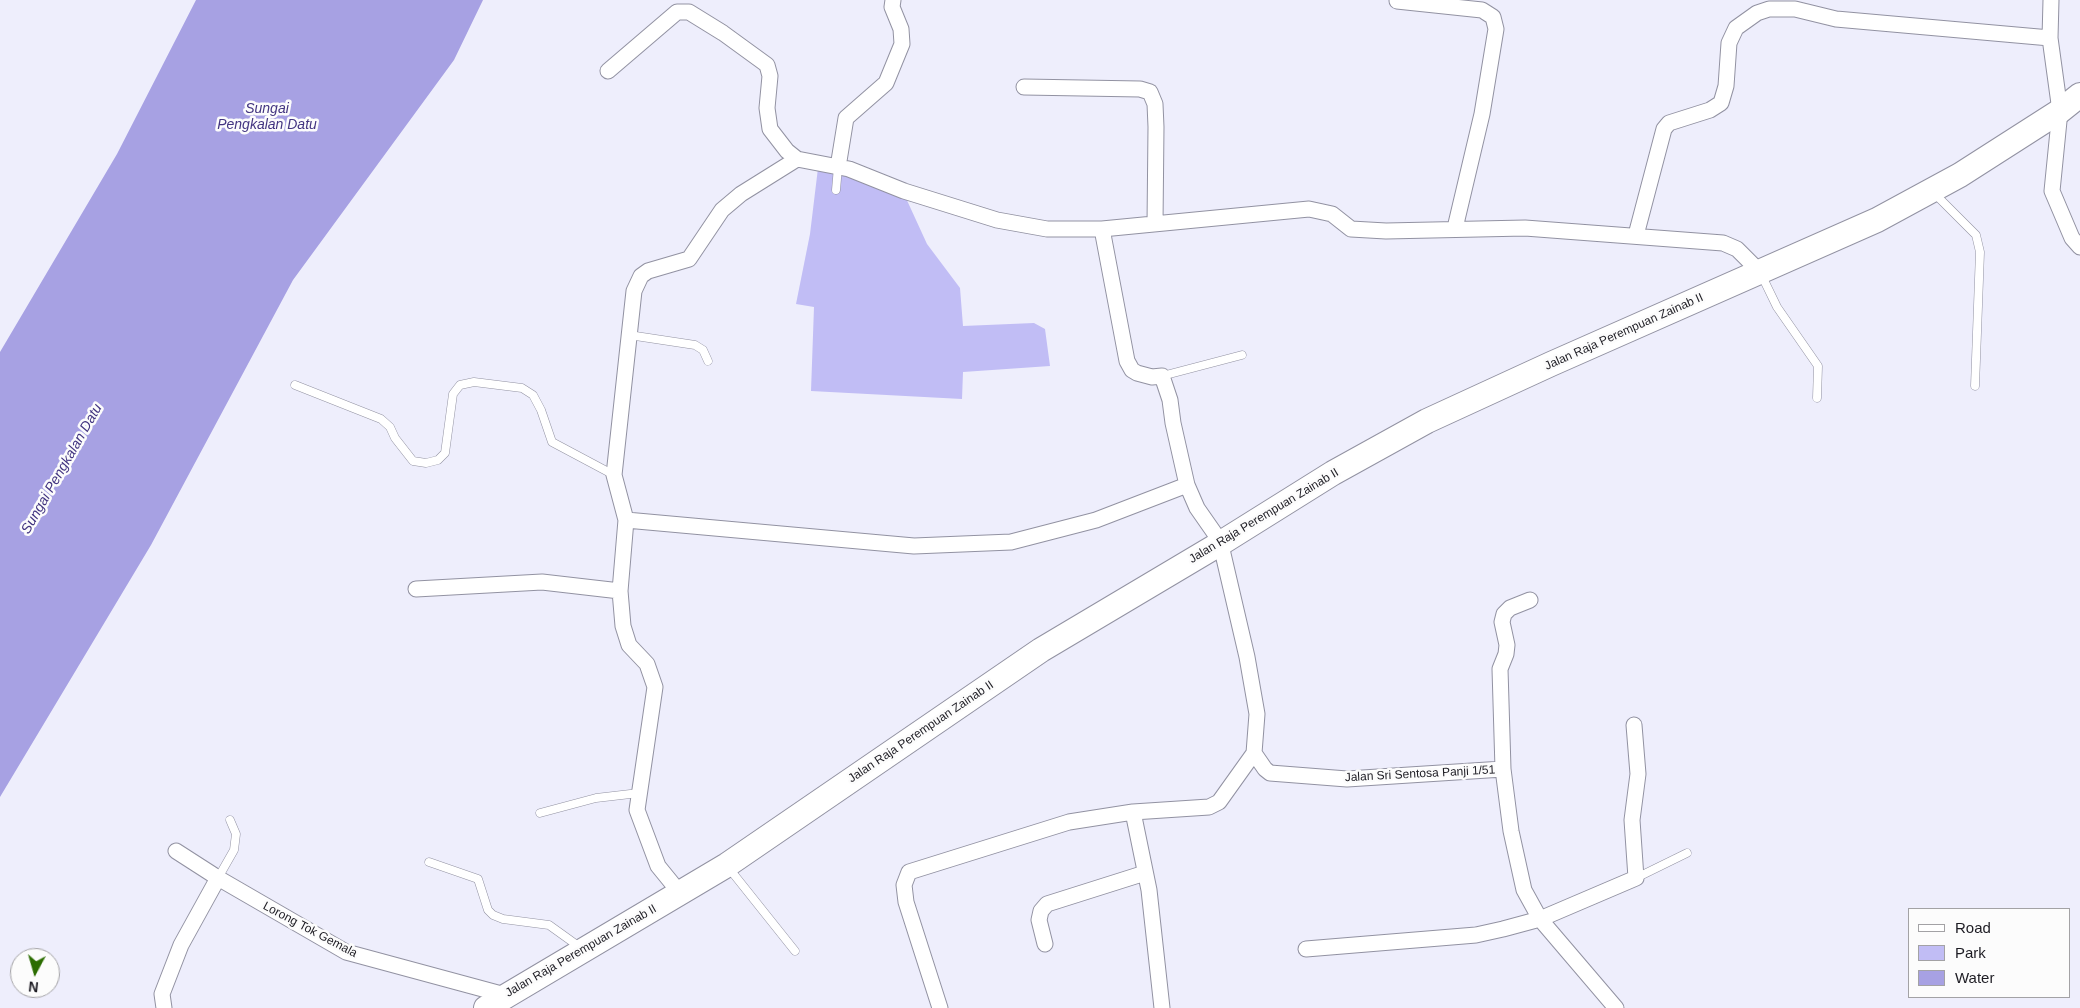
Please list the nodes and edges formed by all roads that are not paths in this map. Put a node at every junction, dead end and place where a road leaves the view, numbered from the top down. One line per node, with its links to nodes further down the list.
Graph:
1 (893, 0): 10 (street)
2 (2052, 0): 4 (street)
3 (1397, 1): 14 (street)
4 (2050, 38): 8 (street); 17 (street)
5 (608, 71): 9 (street)
6 (1024, 87): 13 (street)
7 (2080, 95): 8 (main road, Jalan Raja Perempuan Zainab II)
8 (2060, 111): 12 (main road, Jalan Raja Perempuan Zainab II); 16 (street)
9 (797, 159): 10 (street); 20 (street)
10 (838, 167): 11 (lane); 15 (street)
11 (836, 190)
12 (1932, 191): 19 (main road, Jalan Raja Perempuan Zainab II); 25 (lane)
13 (1155, 224): 14 (street); 15 (street)
14 (1455, 228): 17 (street)
15 (1102, 229): 23 (street)
16 (2074, 229): 18 (street)
17 (1636, 235): 19 (street)
18 (2080, 247)
19 (1759, 271): 26 (lane); 30 (main road, Jalan Raja Perempuan Zainab II)
20 (630, 335): 22 (lane); 27 (street)
21 (1242, 355): 23 (lane)
22 (708, 360)
23 (1162, 376): 28 (street)
24 (295, 385): 27 (lane)
25 (1975, 386)
26 (1817, 398)
27 (614, 475): 29 (street)
28 (1187, 485): 29 (street); 30 (street)
29 (626, 520): 32 (street)
30 (1221, 543): 35 (street); 44 (main road, Jalan Raja Perempuan Zainab II)
31 (416, 588): 32 (street)
32 (620, 591): 37 (street)
33 (1530, 600): 36 (street)
34 (1634, 725): 47 (street)
35 (1254, 753): 36 (street, Jalan Sri Sentosa Panji 1/51); 38 (street)
36 (1503, 769): 49 (street, Jalan Sri Sentosa Panji 1/51)
37 (639, 793): 39 (lane); 48 (street)
38 (1133, 812): 45 (street); 56 (street)
39 (540, 813)
40 (230, 820): 46 (lane)
41 (176, 852): 46 (street, Lorong Tok Gemala)
42 (1687, 854): 47 (lane)
43 (429, 862): 52 (lane)
44 (727, 865): 48 (main road, Jalan Raja Perempuan Zainab II); 53 (lane)
45 (1145, 873): 50 (street); 57 (street)
46 (213, 876): 54 (street, Lorong Tok Gemala); 55 (street)
47 (1636, 878): 49 (street)
48 (680, 893): 52 (main road, Jalan Raja Perempuan Zainab II)
49 (1540, 919): 51 (street); 58 (street, Jalan Sri Sentosa Panji 1/51)
50 (1045, 944)
51 (1306, 949)
52 (583, 950): 54 (main road, Jalan Raja Perempuan Zainab II)
53 (795, 951)
54 (495, 1002)
55 (164, 1008)
56 (940, 1008)
57 (1162, 1008)
58 (1616, 1008)

